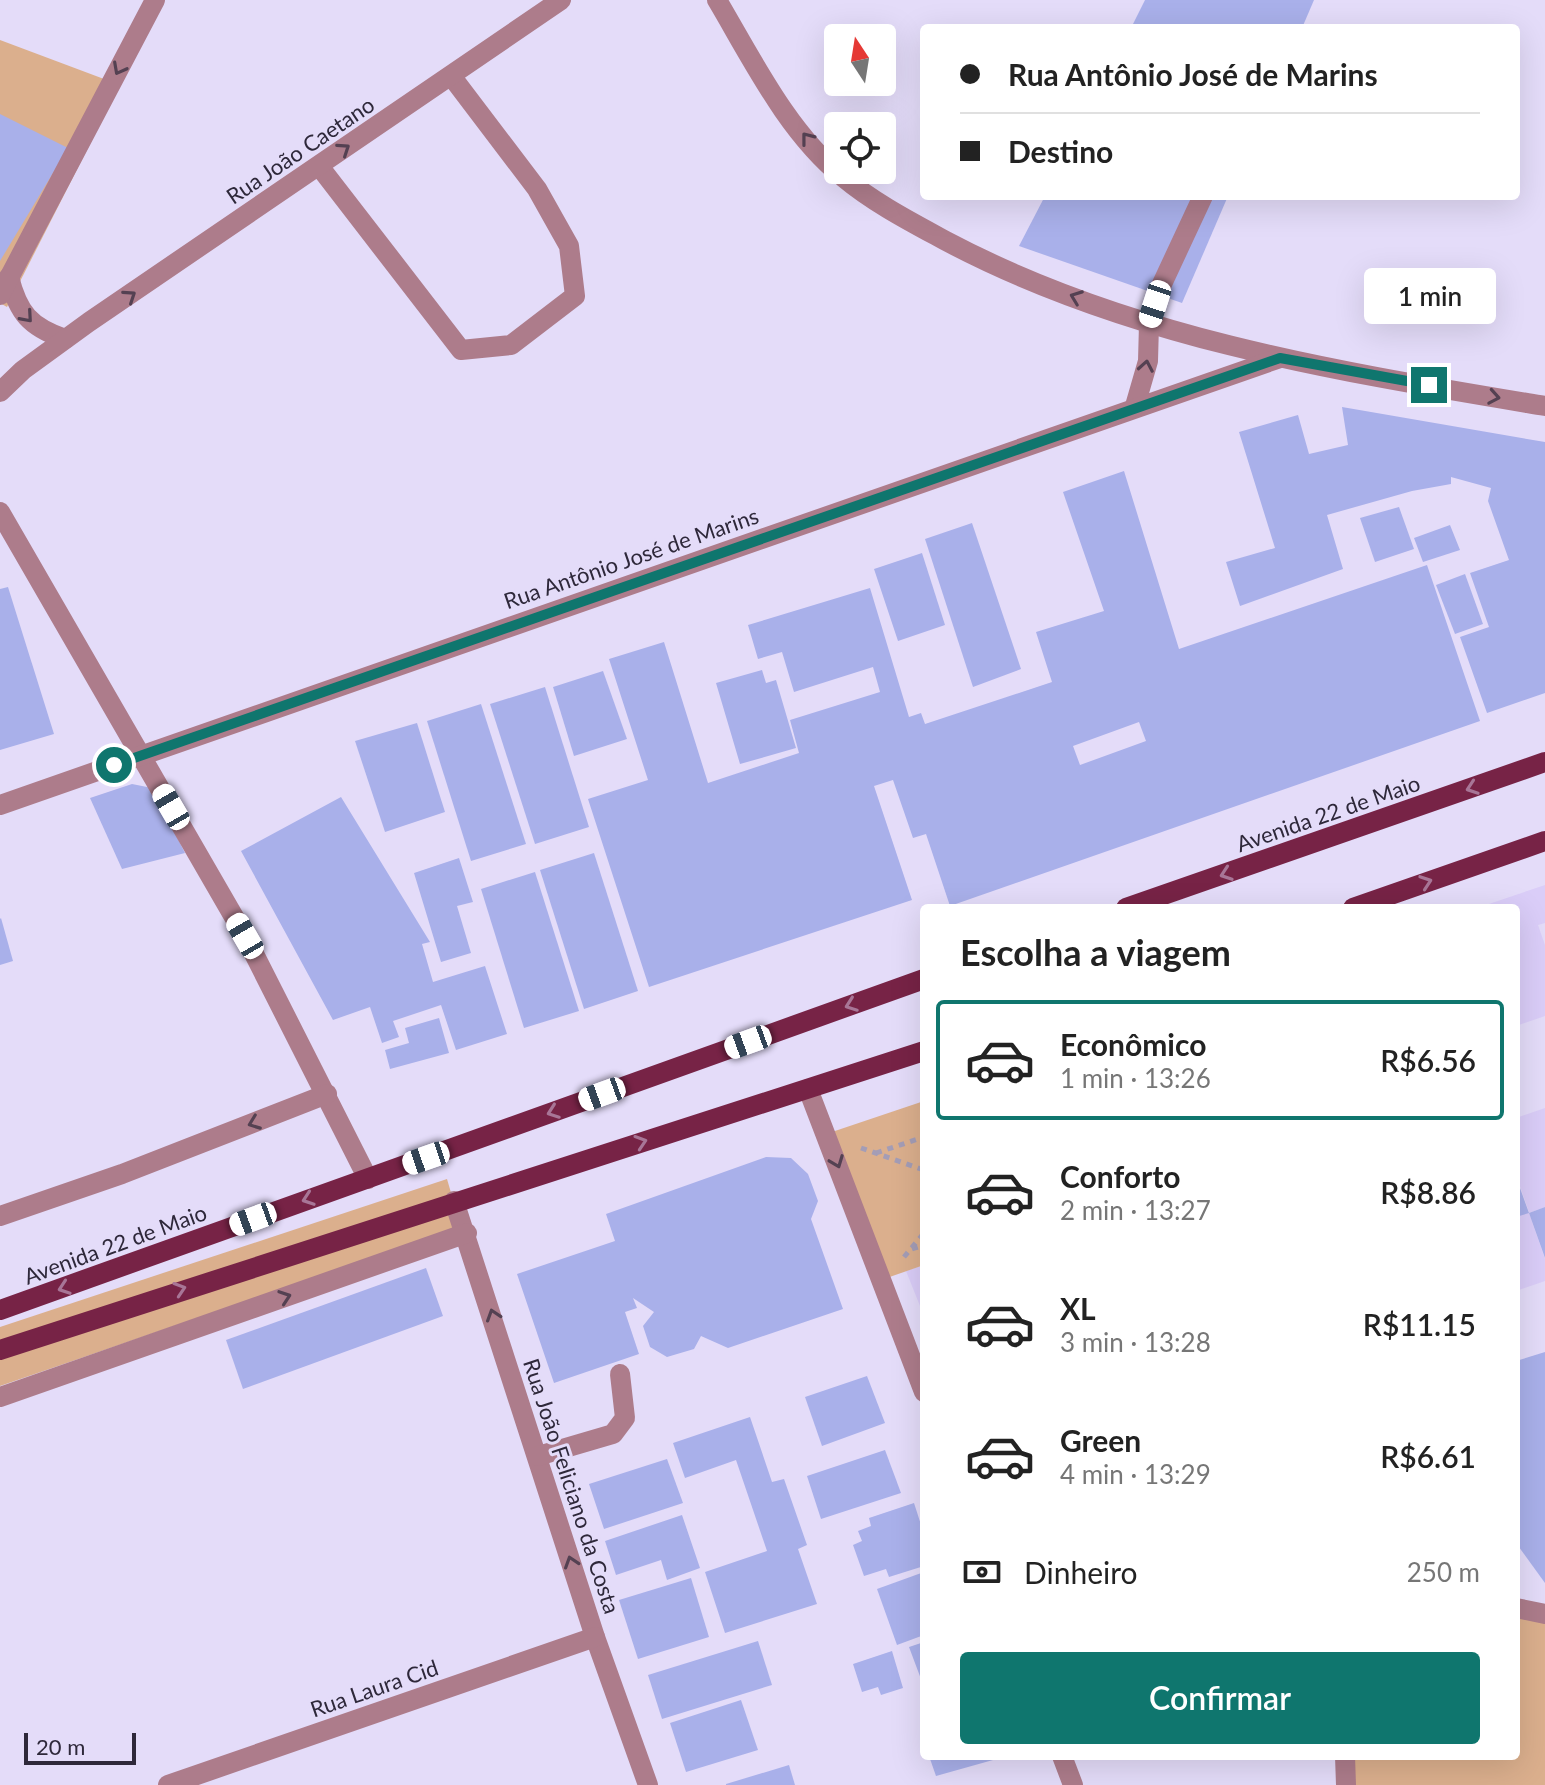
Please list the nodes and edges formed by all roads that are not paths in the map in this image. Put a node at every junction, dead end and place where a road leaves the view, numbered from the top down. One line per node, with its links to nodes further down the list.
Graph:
1 (155, 0): 7 (street, one-way to 7)
2 (561, 0): 4 (street, Rua João Caetano)
3 (717, 0): 8 (street, one-way to 3)
4 (452, 77): 5 (street, Rua João Caetano, one-way to 4); 5 (street)
5 (319, 166): 9 (street, Rua João Caetano, one-way to 5)
6 (1201, 200): 8 (street)
7 (5, 286): 9 (street, one-way to 9)
8 (1149, 324): 10 (street); 12 (street, one-way to 8)
9 (65, 339): 11 (street, Rua João Caetano)
10 (1280, 358): 12 (street, Rua Antônio José de Marins); 13 (street, one-way to 13)
11 (0, 392)
12 (1135, 406): 15 (street, Rua Antônio José de Marins)
13 (1545, 406)
14 (0, 512): 15 (street)
15 (142, 756): 17 (street, Rua Antônio José de Marins); 24 (street)
16 (1545, 762): 19 (main road, Avenida 22 de Maio, one-way to 19)
17 (0, 805)
18 (1545, 841): 20 (main road, one-way to 18)
19 (1137, 904)
20 (1364, 904)
21 (920, 980): 25 (main road, Avenida 22 de Maio, one-way to 25)
22 (920, 1052): 23 (main road)
23 (808, 1089): 26 (main road, one-way to 23); 32 (street, one-way to 32)
24 (327, 1094): 25 (street); 27 (street, one-way to 27)
25 (368, 1179): 29 (main road, Avenida 22 de Maio, one-way to 29)
26 (454, 1201): 28 (street, Rua João Feliciano da Costa); 30 (main road, one-way to 26)
27 (0, 1216)
28 (467, 1233): 33 (street, one-way to 28); 34 (street, Rua João Feliciano da Costa, one-way to 28)
29 (0, 1310)
30 (0, 1350)
31 (620, 1374): 34 (street)
32 (920, 1381)
33 (0, 1397)
34 (538, 1456): 37 (street, Rua João Feliciano da Costa, one-way to 34)
35 (1520, 1609): 36 (street)
36 (1545, 1614)
37 (595, 1637): 40 (street, Rua Laura Cid); 41 (street, Rua João Feliciano da Costa)
38 (1064, 1760): 42 (street)
39 (1345, 1760): 43 (street)
40 (168, 1785)
41 (648, 1785)
42 (1073, 1785)
43 (1346, 1785)

